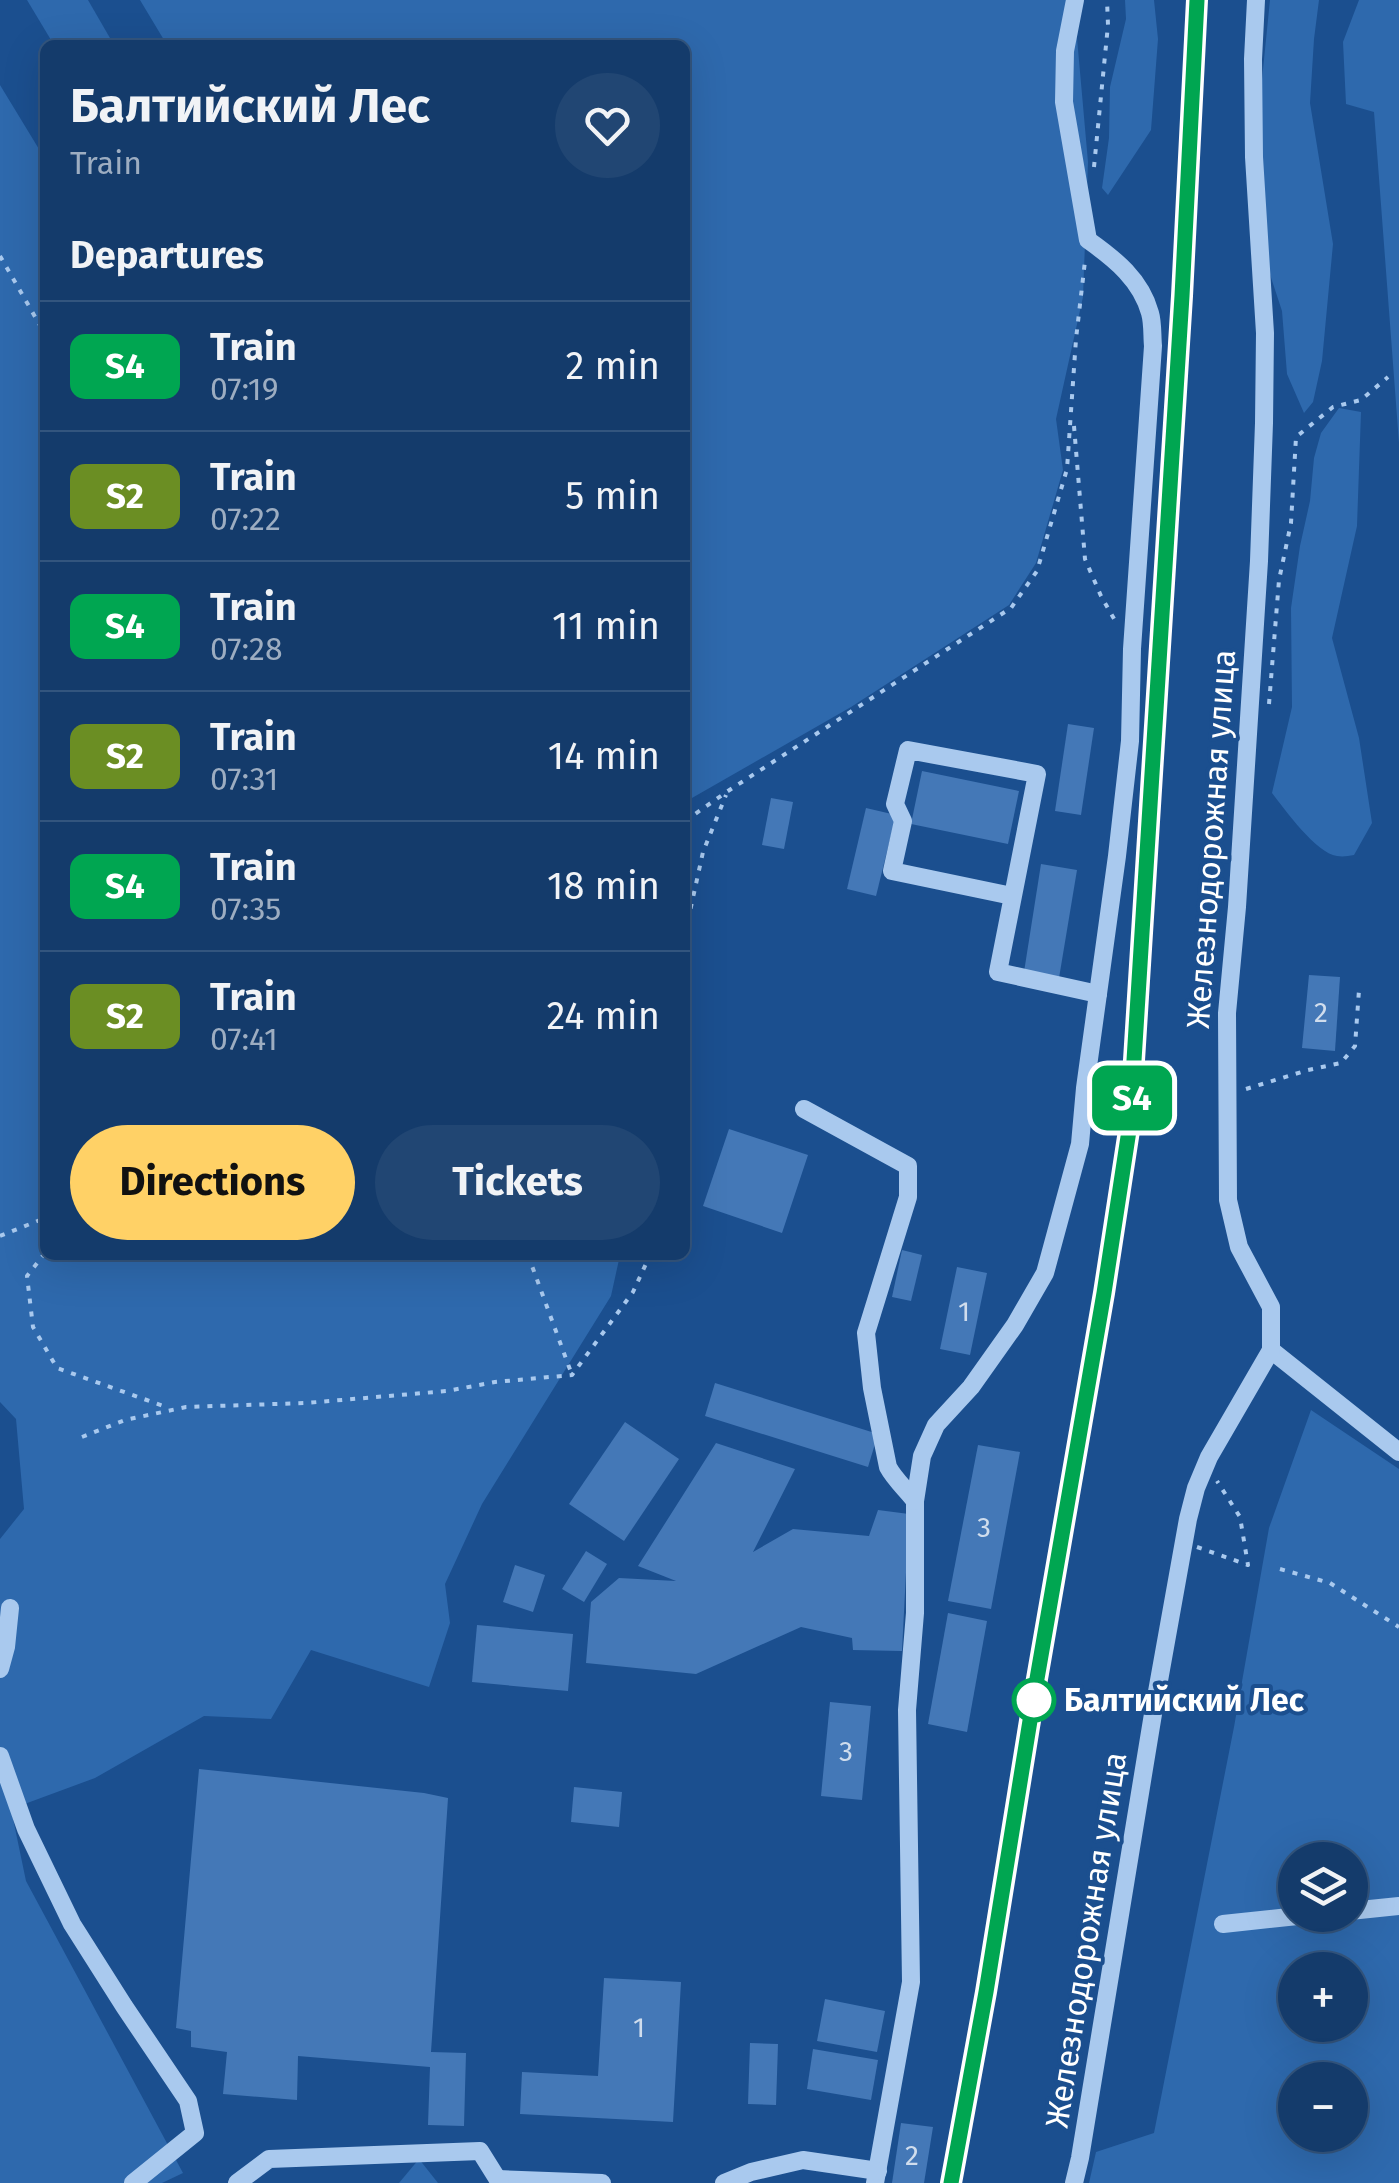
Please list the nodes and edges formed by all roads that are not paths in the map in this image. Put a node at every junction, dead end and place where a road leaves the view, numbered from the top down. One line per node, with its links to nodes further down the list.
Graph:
1 (1075, 0): 4 (street)
2 (1256, 0): 6 (street, Железнодорожная улица)
3 (1012, 896): 3 (street); 4 (street)
4 (1098, 994): 8 (street)
5 (804, 1109): 8 (street)
6 (1271, 1350): 7 (street); 22 (street, Железнодорожная улица)
7 (1399, 1452)
8 (915, 1500): 16 (street)
9 (10, 1608): 10 (street)
10 (0, 1669)
11 (0, 1756): 18 (street)
12 (1399, 1906): 13 (street)
13 (1368, 1909)
14 (1278, 1918): 15 (street)
15 (1223, 1924)
16 (876, 2177): 21 (street)
17 (499, 2181): 19 (street); 20 (street)
18 (134, 2183)
19 (237, 2183)
20 (602, 2183)
21 (724, 2183)
22 (1074, 2183)

